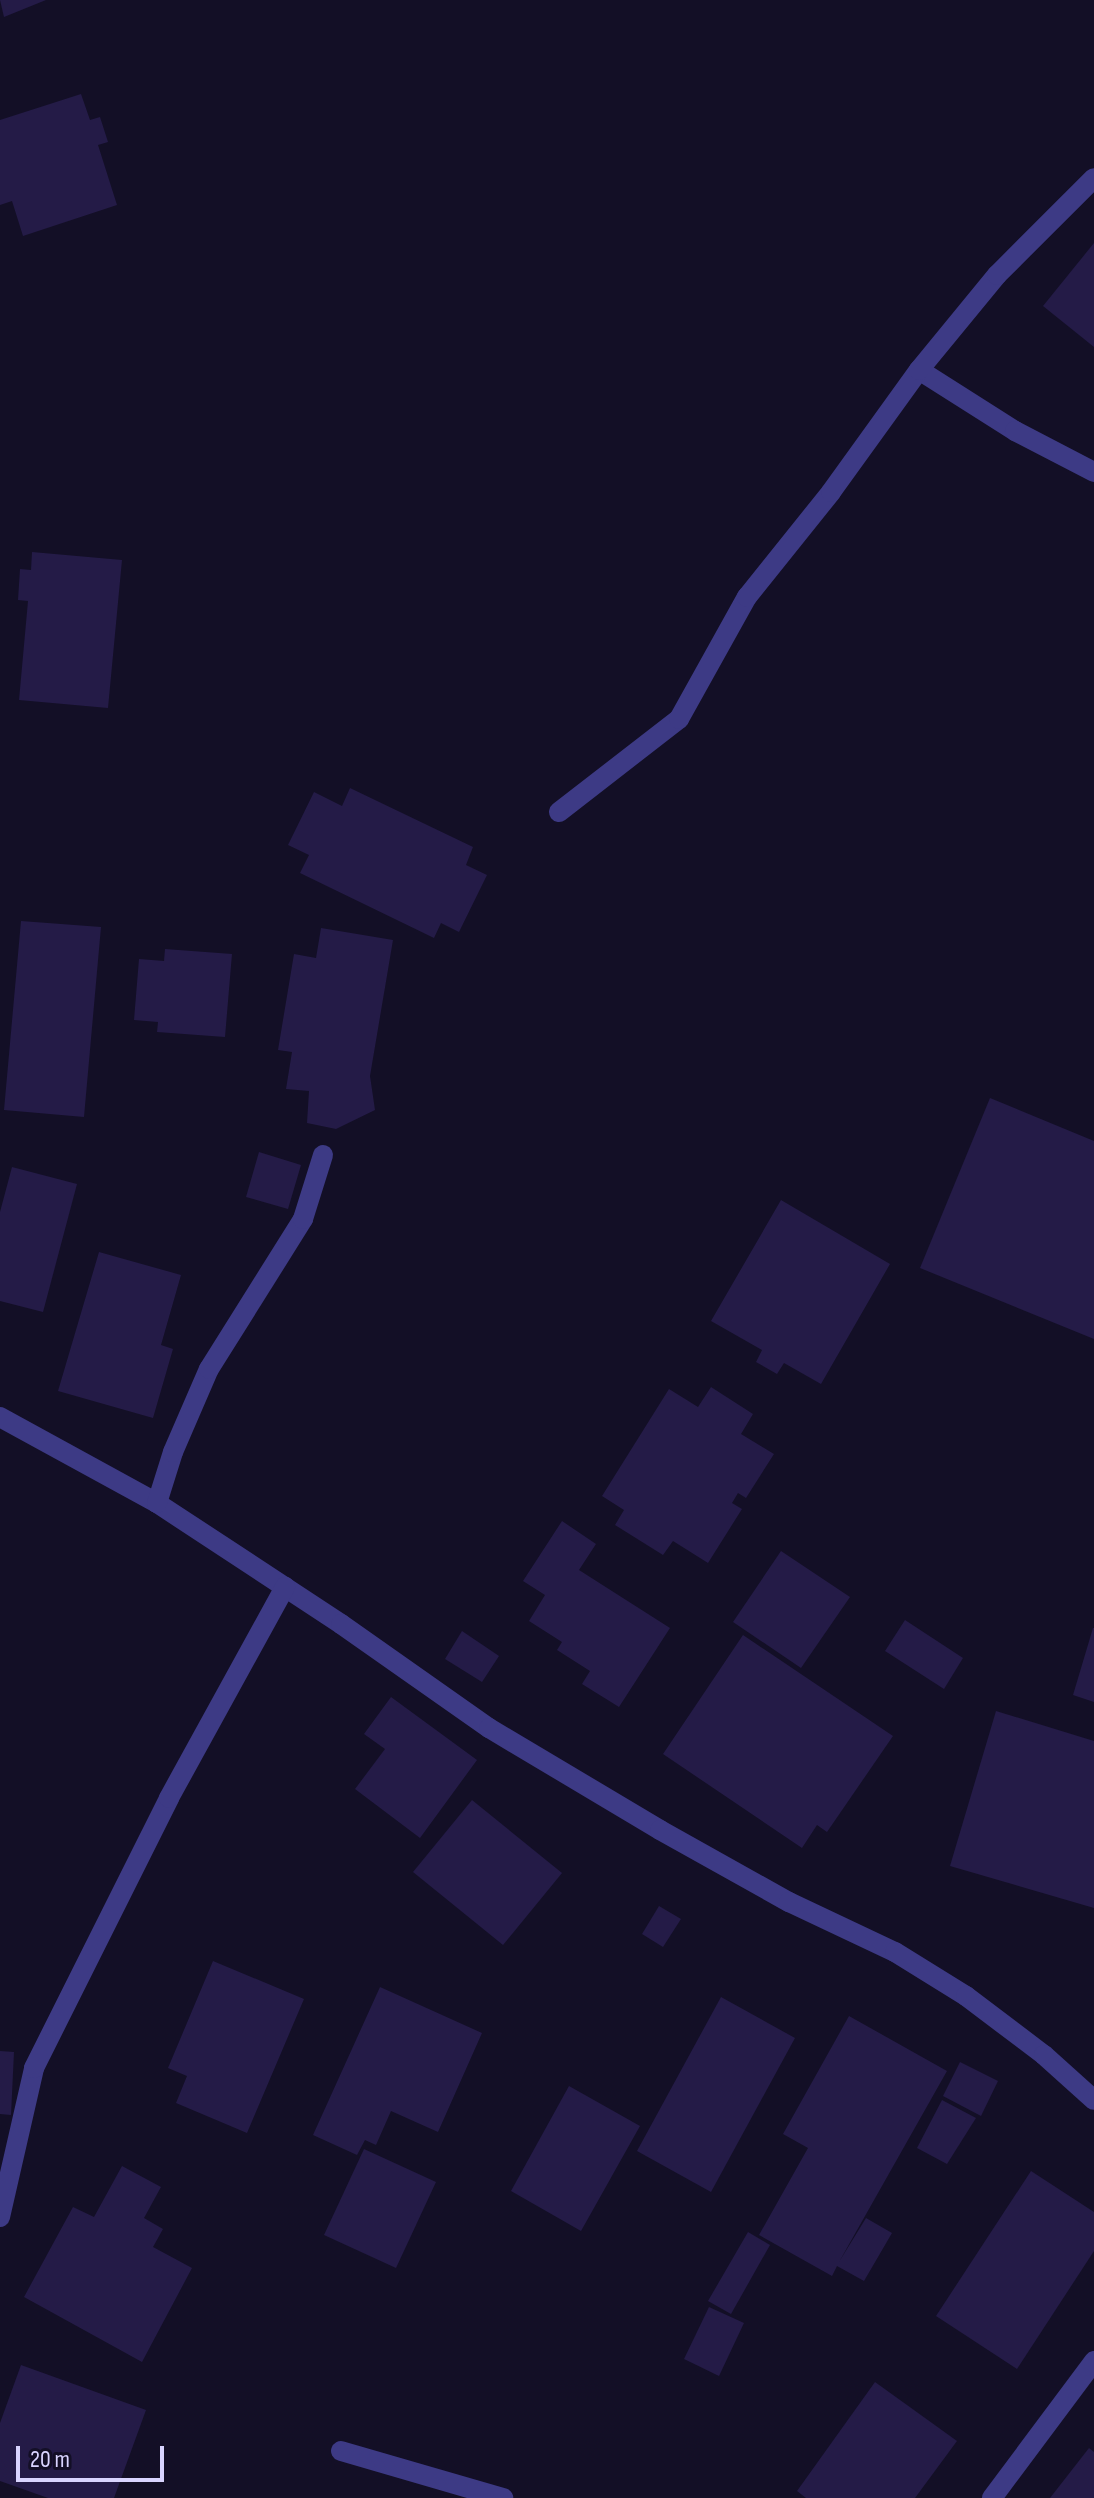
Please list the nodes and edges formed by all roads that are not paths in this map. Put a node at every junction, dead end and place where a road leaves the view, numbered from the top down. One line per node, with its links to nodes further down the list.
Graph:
1 (1094, 178): 2 (street)
2 (919, 370): 3 (street); 4 (street)
3 (1094, 472)
4 (559, 812)
5 (323, 1155): 7 (street)
6 (0, 1417): 7 (street)
7 (157, 1503): 8 (street)
8 (285, 1587): 9 (street); 10 (street)
9 (1094, 2100)
10 (5, 2161): 11 (street)
11 (0, 2217)
12 (1094, 2361): 15 (street)
13 (341, 2451): 14 (street)
14 (503, 2498)
15 (992, 2498)

